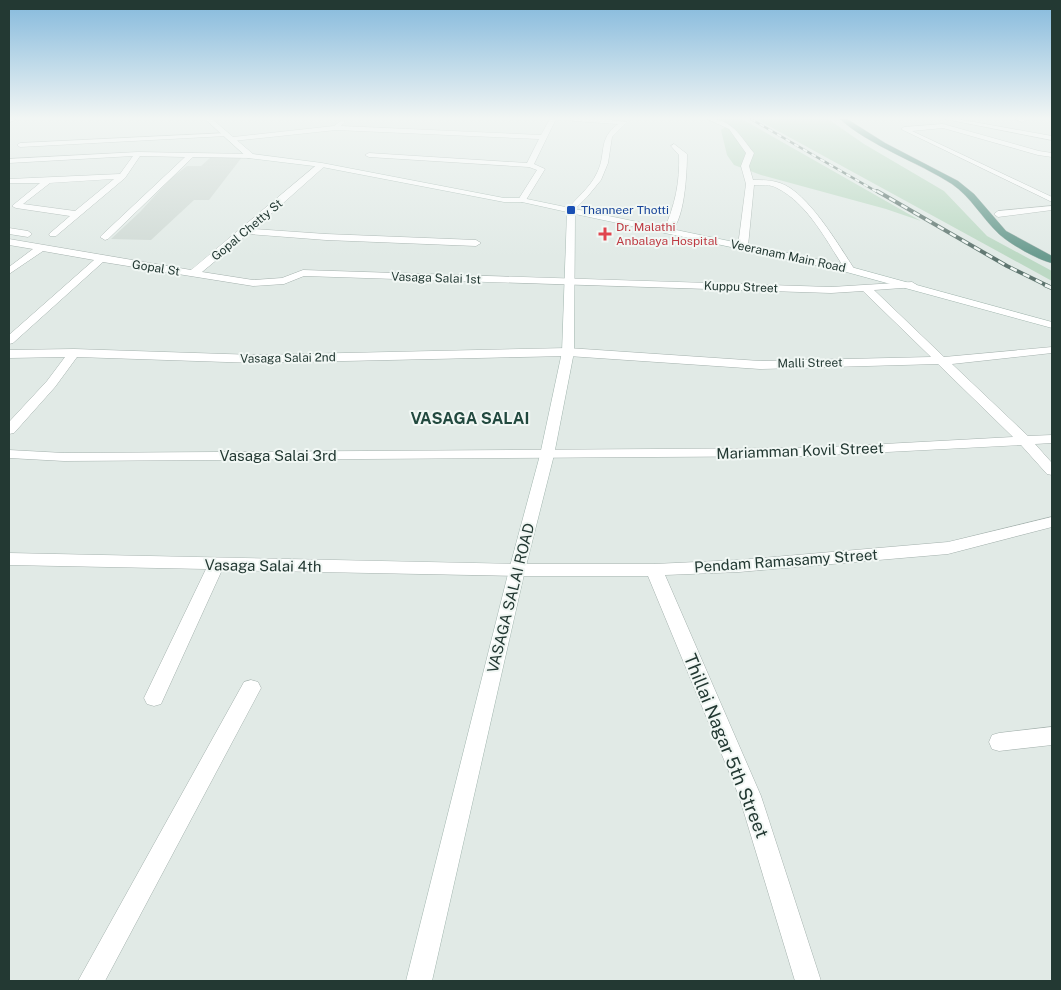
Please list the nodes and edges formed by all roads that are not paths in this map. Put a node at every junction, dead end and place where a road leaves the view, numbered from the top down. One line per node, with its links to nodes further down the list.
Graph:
1 (130, 165): 12 (street)
2 (180, 165): 28 (street)
3 (322, 165): 25 (street, Gopal Chetty St)
4 (323, 165): 17 (street, Veeranam Main Road)
5 (530, 165): 17 (street)
6 (604, 165): 20 (street)
7 (683, 165): 23 (street)
8 (745, 165): 15 (street)
9 (922, 165): 33 (main road)
10 (933, 165): 16 (main road)
11 (979, 165): 18 (street)
12 (122, 176): 14 (street); 22 (street)
13 (9, 181): 14 (street)
14 (48, 181): 22 (street)
15 (749, 182): 31 (street); 35 (street)
16 (981, 193)
17 (522, 200): 20 (street, Veeranam Main Road)
18 (1052, 200)
19 (1052, 208): 21 (street)
20 (570, 210): 23 (street, Veeranam Main Road); 39 (street, VASAGA SALAI ROAD)
21 (996, 211): 33 (main road)
22 (76, 214): 27 (street)
23 (668, 230): 31 (street, Veeranam Main Road)
24 (9, 231): 26 (street)
25 (246, 232): 30 (street); 38 (street, Gopal Chetty St)
26 (28, 234)
27 (53, 234)
28 (106, 237)
29 (9, 242): 32 (street, Gopal St)
30 (476, 242)
31 (743, 246): 35 (street, Veeranam Main Road)
32 (41, 248): 34 (street, Gopal St); 36 (street)
33 (1052, 259)
34 (101, 260): 38 (street, Gopal St); 43 (street)
35 (850, 270): 40 (street, Veeranam Main Road)
36 (9, 271)
37 (303, 273): 38 (street, Gopal St); 39 (street, Vasaga Salai 1st)
38 (194, 274)
39 (570, 281): 41 (street, Kuppu Street); 45 (street, VASAGA SALAI ROAD)
40 (912, 285): 41 (street, Kuppu Street); 42 (street, Veeranam Main Road)
41 (866, 288): 48 (street)
42 (1052, 325)
43 (9, 341)
44 (1052, 350): 48 (street, Malli Street)
45 (568, 352): 46 (street, Vasaga Salai 2nd); 48 (street, Malli Street); 53 (street, VASAGA SALAI ROAD)
46 (74, 353): 47 (street, Vasaga Salai 2nd); 49 (street)
47 (9, 354)
48 (942, 360): 51 (street)
49 (9, 430)
50 (1052, 439): 51 (street, Mariamman Kovil Street)
51 (1026, 441): 53 (street, Mariamman Kovil Street); 54 (street)
52 (9, 454): 53 (street, Vasaga Salai 3rd)
53 (547, 455): 58 (street, VASAGA SALAI ROAD)
54 (1052, 471)
55 (1052, 522): 59 (street, Pendam Ramasamy Street)
56 (9, 560): 57 (street, Vasaga Salai 4th)
57 (216, 565): 58 (street, Vasaga Salai 4th); 61 (street)
58 (517, 570): 59 (street, Pendam Ramasamy Street); 65 (street, VASAGA SALAI ROAD)
59 (654, 570): 66 (street, Thillai Nagar 5th Street)
60 (251, 688): 64 (street)
61 (154, 698)
62 (1052, 736): 63 (street)
63 (999, 742)
64 (91, 981)
65 (419, 981)
66 (808, 981)

